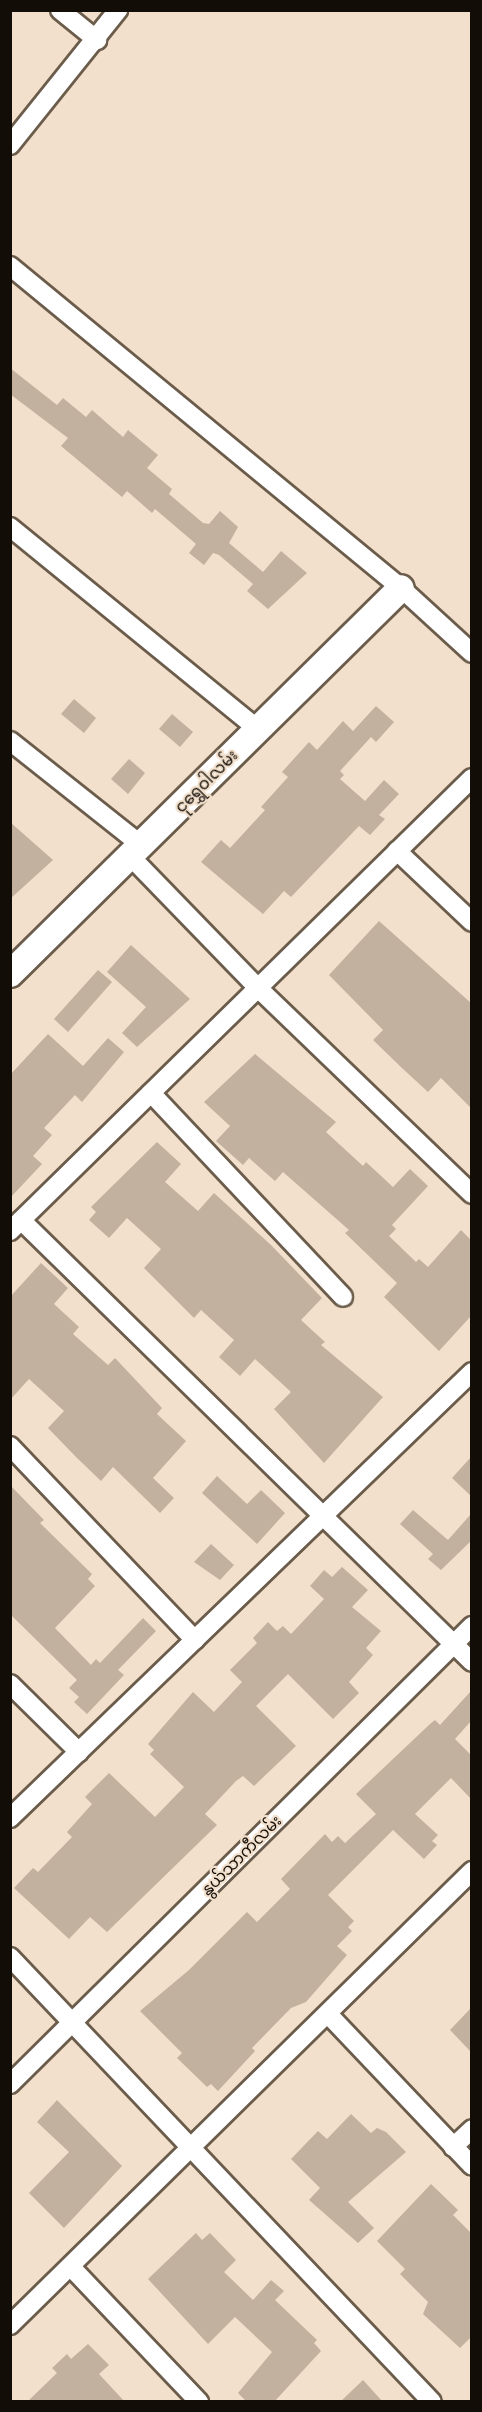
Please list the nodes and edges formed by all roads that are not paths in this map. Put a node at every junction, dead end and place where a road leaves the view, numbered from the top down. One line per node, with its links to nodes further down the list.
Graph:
1 (60, 10): 3 (street)
2 (118, 10): 3 (street)
3 (97, 40): 4 (street)
4 (10, 145)
5 (10, 266): 7 (street)
6 (10, 527): 9 (street)
7 (401, 588): 8 (street); 9 (street, ငုရွှေဝါလမ်း)
8 (471, 653)
9 (258, 729): 12 (street, ငုရွှေဝါလမ်း)
10 (10, 741): 12 (street)
11 (471, 778): 13 (street)
12 (136, 850): 15 (street, ငုရွှေဝါလမ်း); 16 (street)
13 (397, 851): 14 (street); 16 (street)
14 (471, 922)
15 (10, 974)
16 (258, 988): 17 (street); 18 (street)
17 (151, 1093): 19 (street); 20 (street)
18 (471, 1194)
19 (16, 1226): 23 (street)
20 (343, 1297)
21 (471, 1372): 23 (street)
22 (10, 1446): 25 (street)
23 (321, 1517): 25 (street); 26 (street)
24 (471, 1626): 26 (street, နွယ်သာကီလမ်း)
25 (195, 1640): 29 (street)
26 (453, 1644): 27 (street); 34 (street, နွယ်သာကီလမ်း)
27 (471, 1662)
28 (10, 1684): 29 (street)
29 (79, 1752): 30 (street)
30 (10, 1818)
31 (471, 1870): 33 (street)
32 (10, 1957): 34 (street)
33 (328, 2014): 37 (street); 38 (street)
34 (75, 2021): 35 (street, နွယ်သာကီလမ်း); 38 (street)
35 (10, 2084)
36 (471, 2129): 37 (street)
37 (453, 2147): 39 (street)
38 (193, 2149): 40 (street); 43 (street)
39 (471, 2166)
40 (71, 2267): 41 (street); 42 (street)
41 (10, 2325)
42 (199, 2402)
43 (432, 2402)

